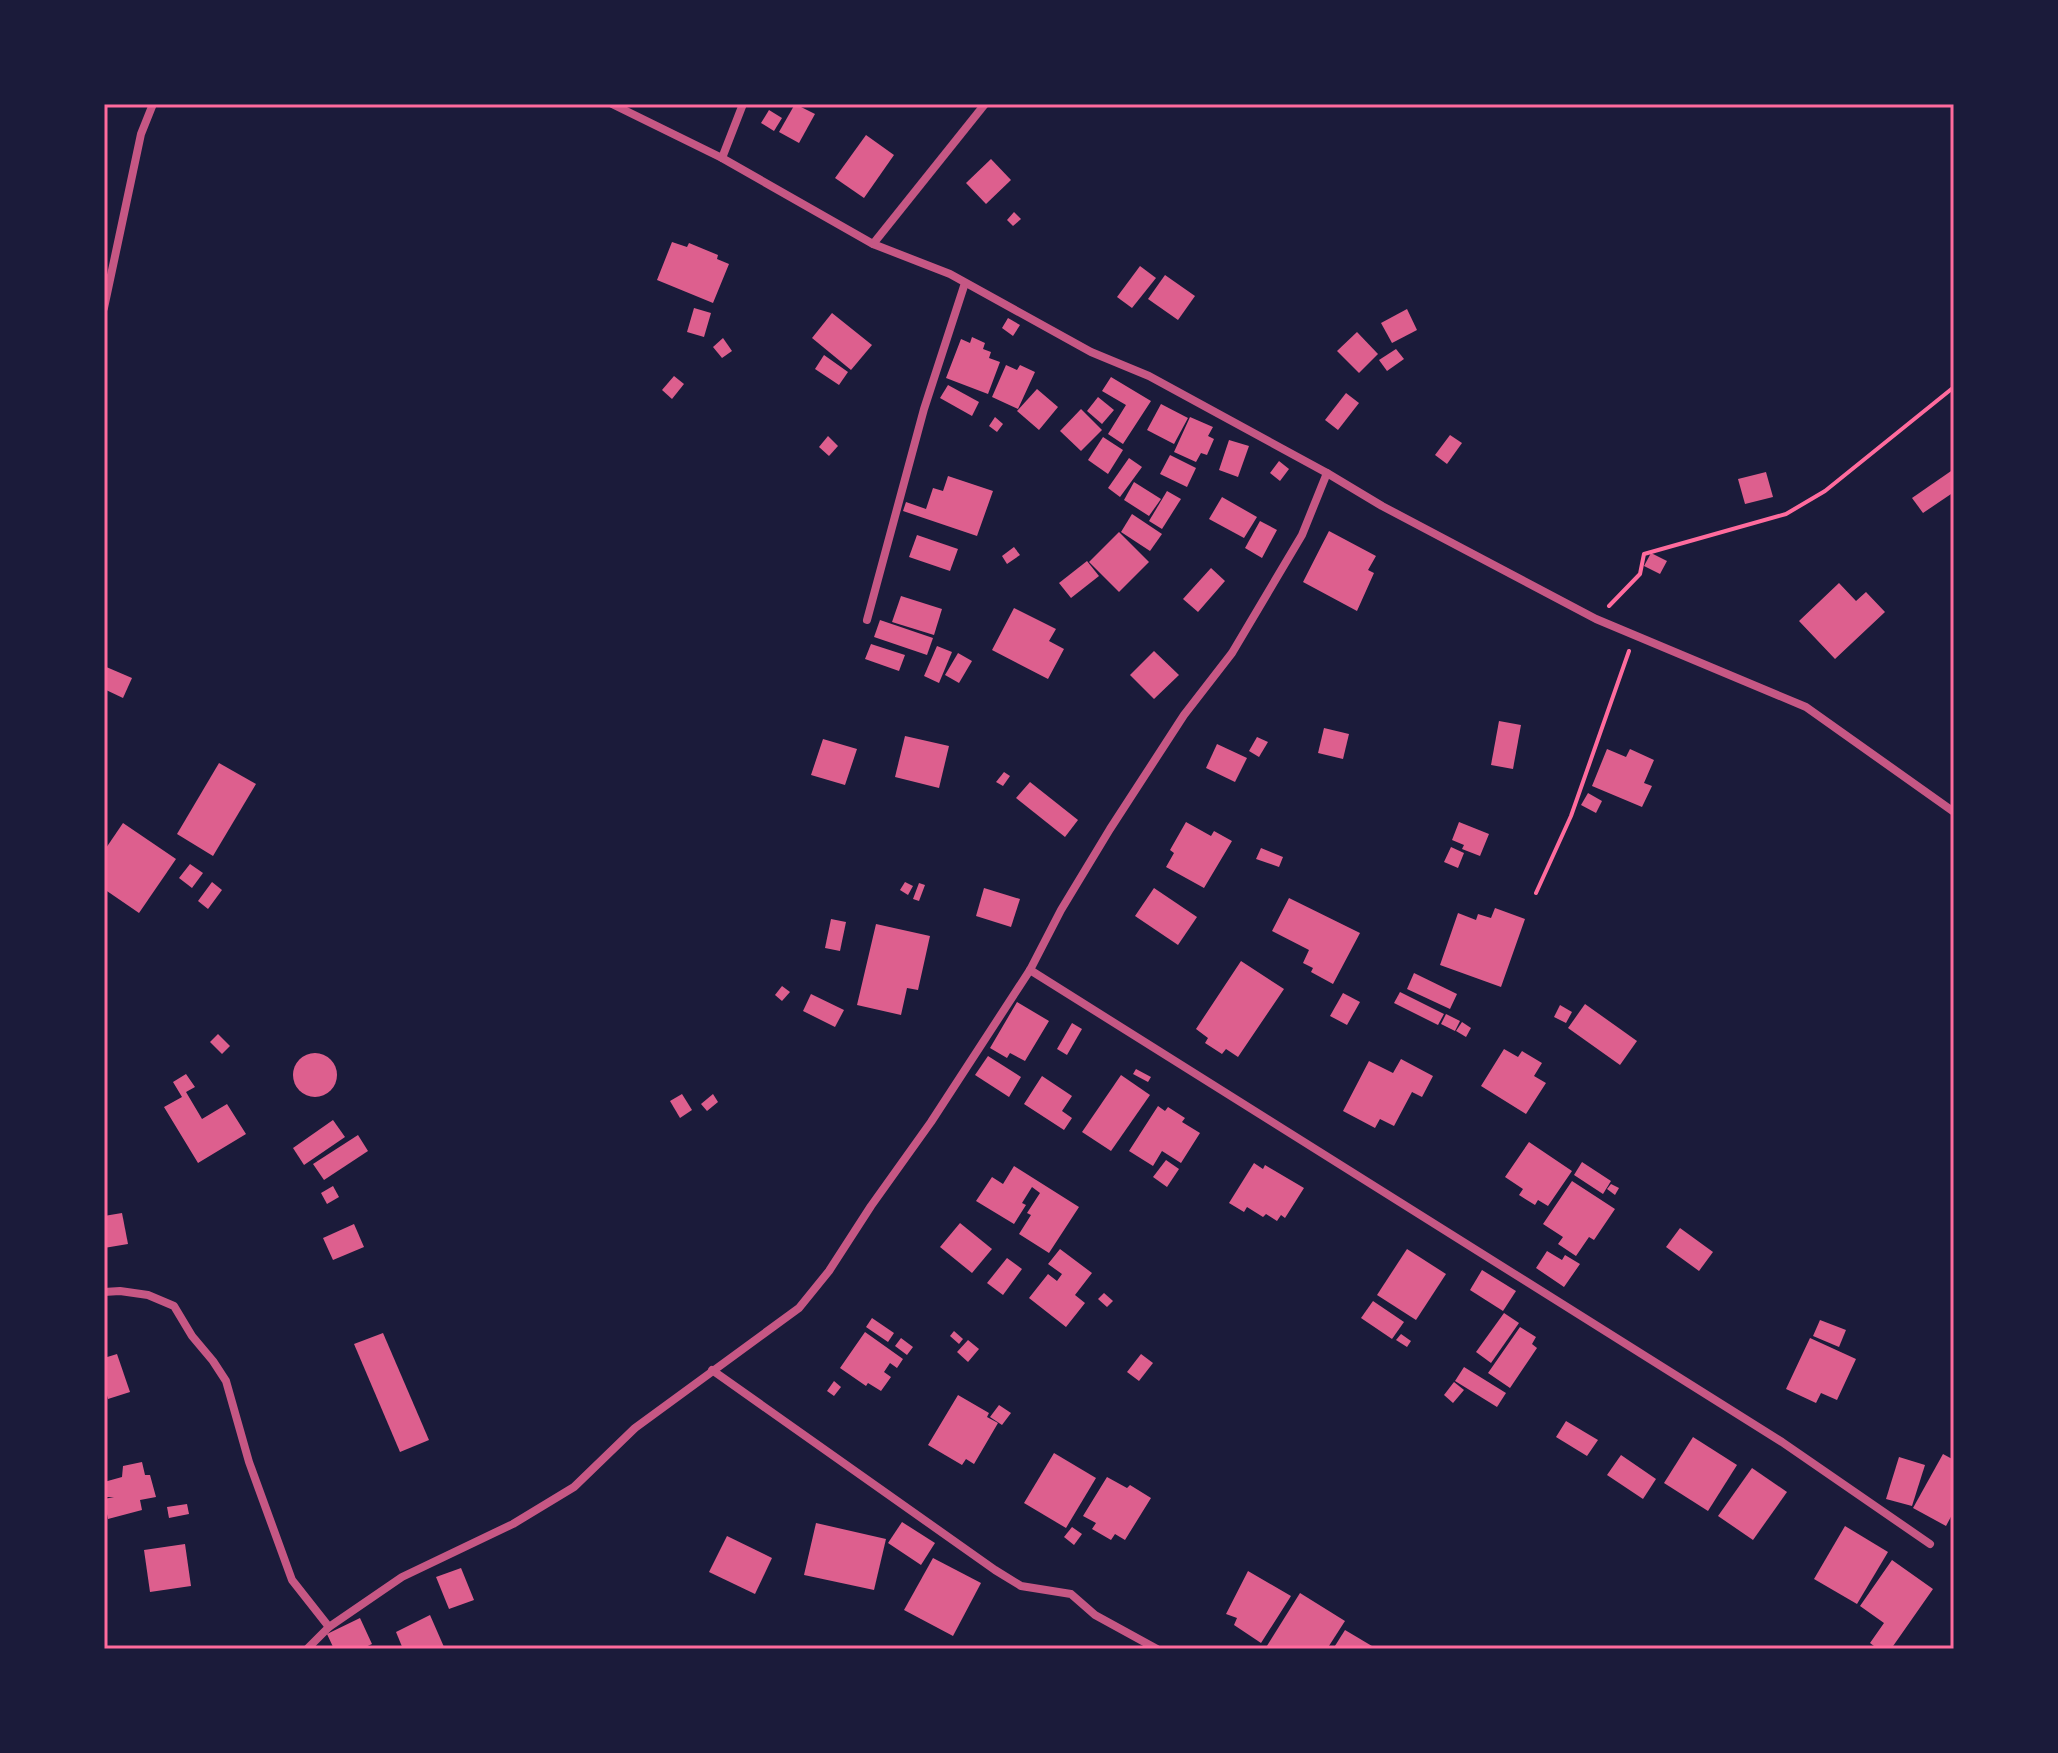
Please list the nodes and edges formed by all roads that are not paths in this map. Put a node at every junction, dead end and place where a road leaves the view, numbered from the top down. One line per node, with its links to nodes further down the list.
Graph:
1 (153, 104): 8 (street)
2 (612, 104): 5 (street)
3 (743, 104): 5 (street)
4 (985, 104): 6 (street)
5 (722, 158): 6 (street)
6 (873, 244): 7 (street)
7 (965, 283): 9 (street); 10 (street)
8 (104, 308)
9 (1327, 473): 11 (street); 12 (street)
10 (867, 620)
11 (1954, 812)
12 (1030, 970): 14 (street); 15 (street)
13 (104, 1292): 16 (street)
14 (712, 1370): 16 (street); 18 (street)
15 (1930, 1544)
16 (329, 1627): 17 (street)
17 (307, 1649)
18 (1157, 1649)

